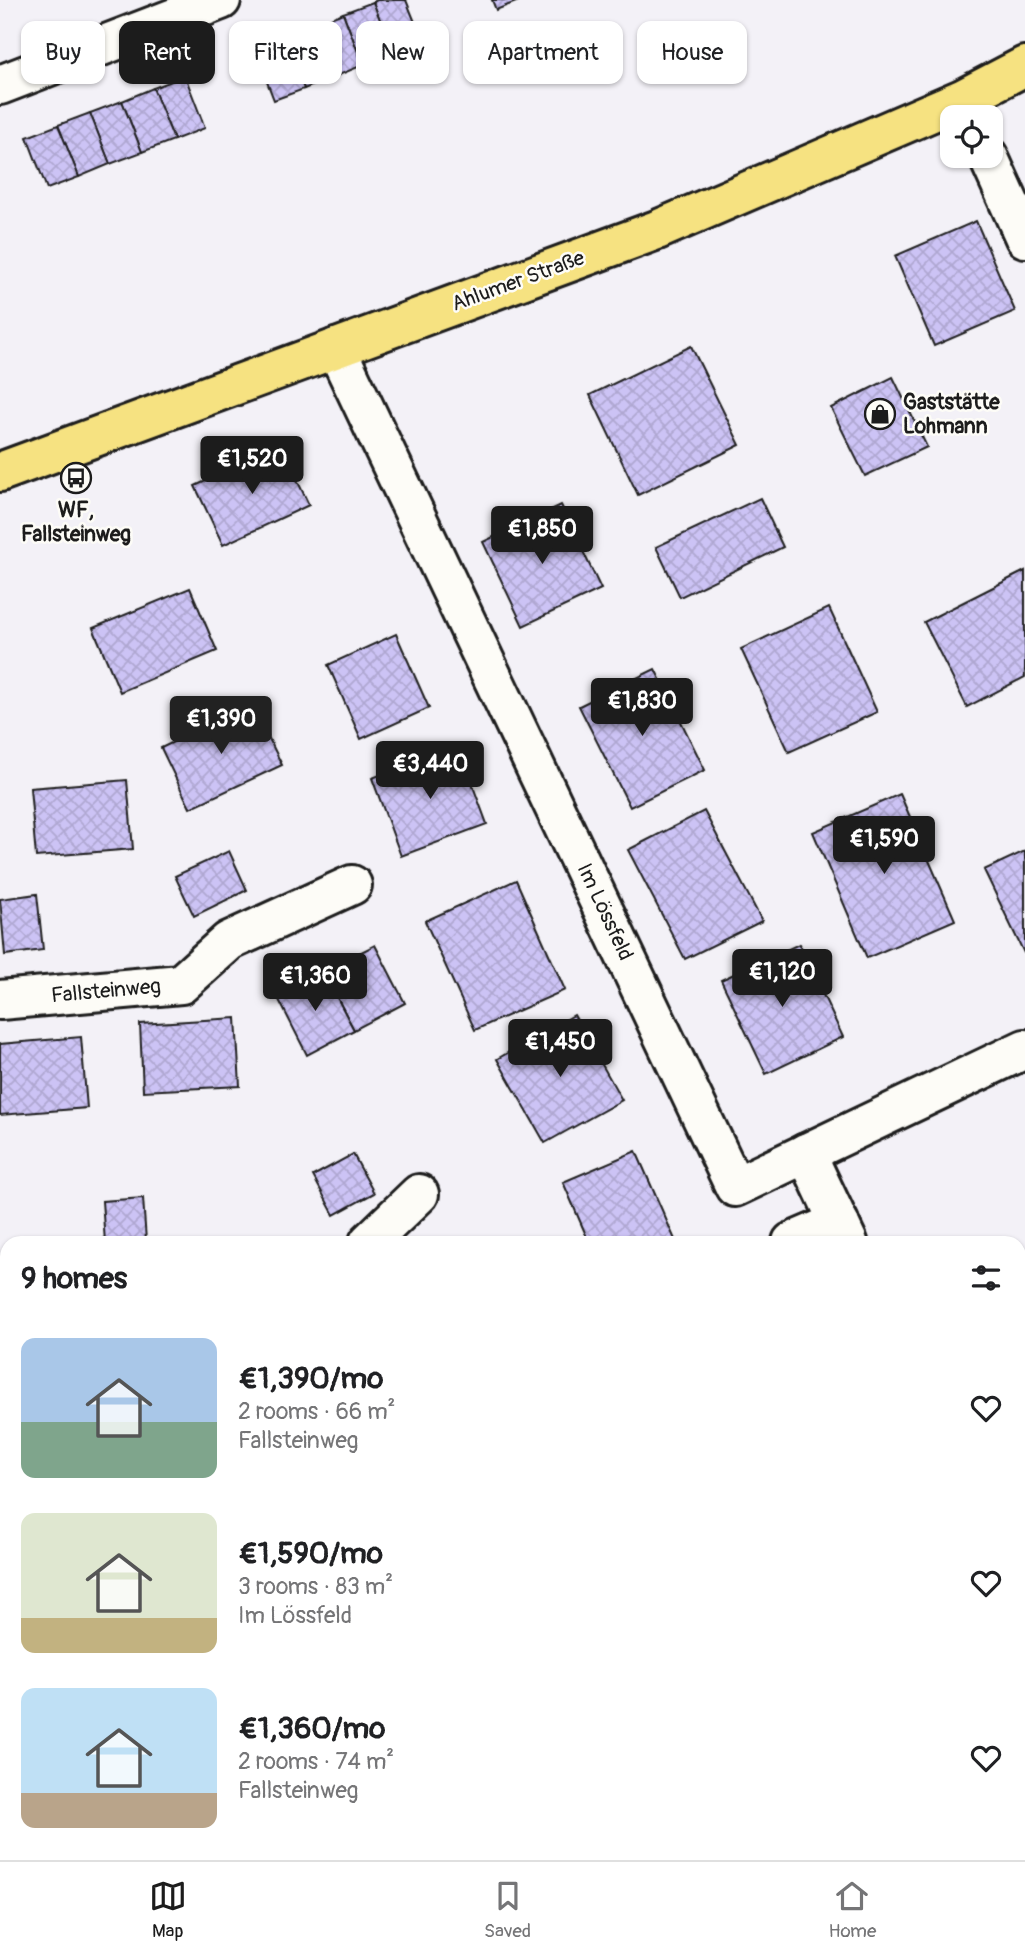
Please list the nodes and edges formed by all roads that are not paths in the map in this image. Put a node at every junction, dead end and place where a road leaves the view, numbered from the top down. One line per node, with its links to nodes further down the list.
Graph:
1 (221, 0): 3 (street)
2 (1025, 66): 4 (main road, Ahlumer Straße)
3 (0, 85)
4 (970, 105)
5 (940, 118): 8 (main road, Ahlumer Straße)
6 (993, 168): 7 (street)
7 (1025, 238)
8 (336, 348): 9 (main road, Ahlumer Straße); 13 (street, Im Lössfeld)
9 (0, 472)
10 (352, 885): 11 (street, Fallsteinweg)
11 (0, 1000)
12 (1025, 1049): 13 (street, Im Lössfeld)
13 (806, 1153): 15 (street)
14 (419, 1194): 16 (street)
15 (844, 1232): 17 (street)
16 (375, 1236)
17 (823, 1236)

